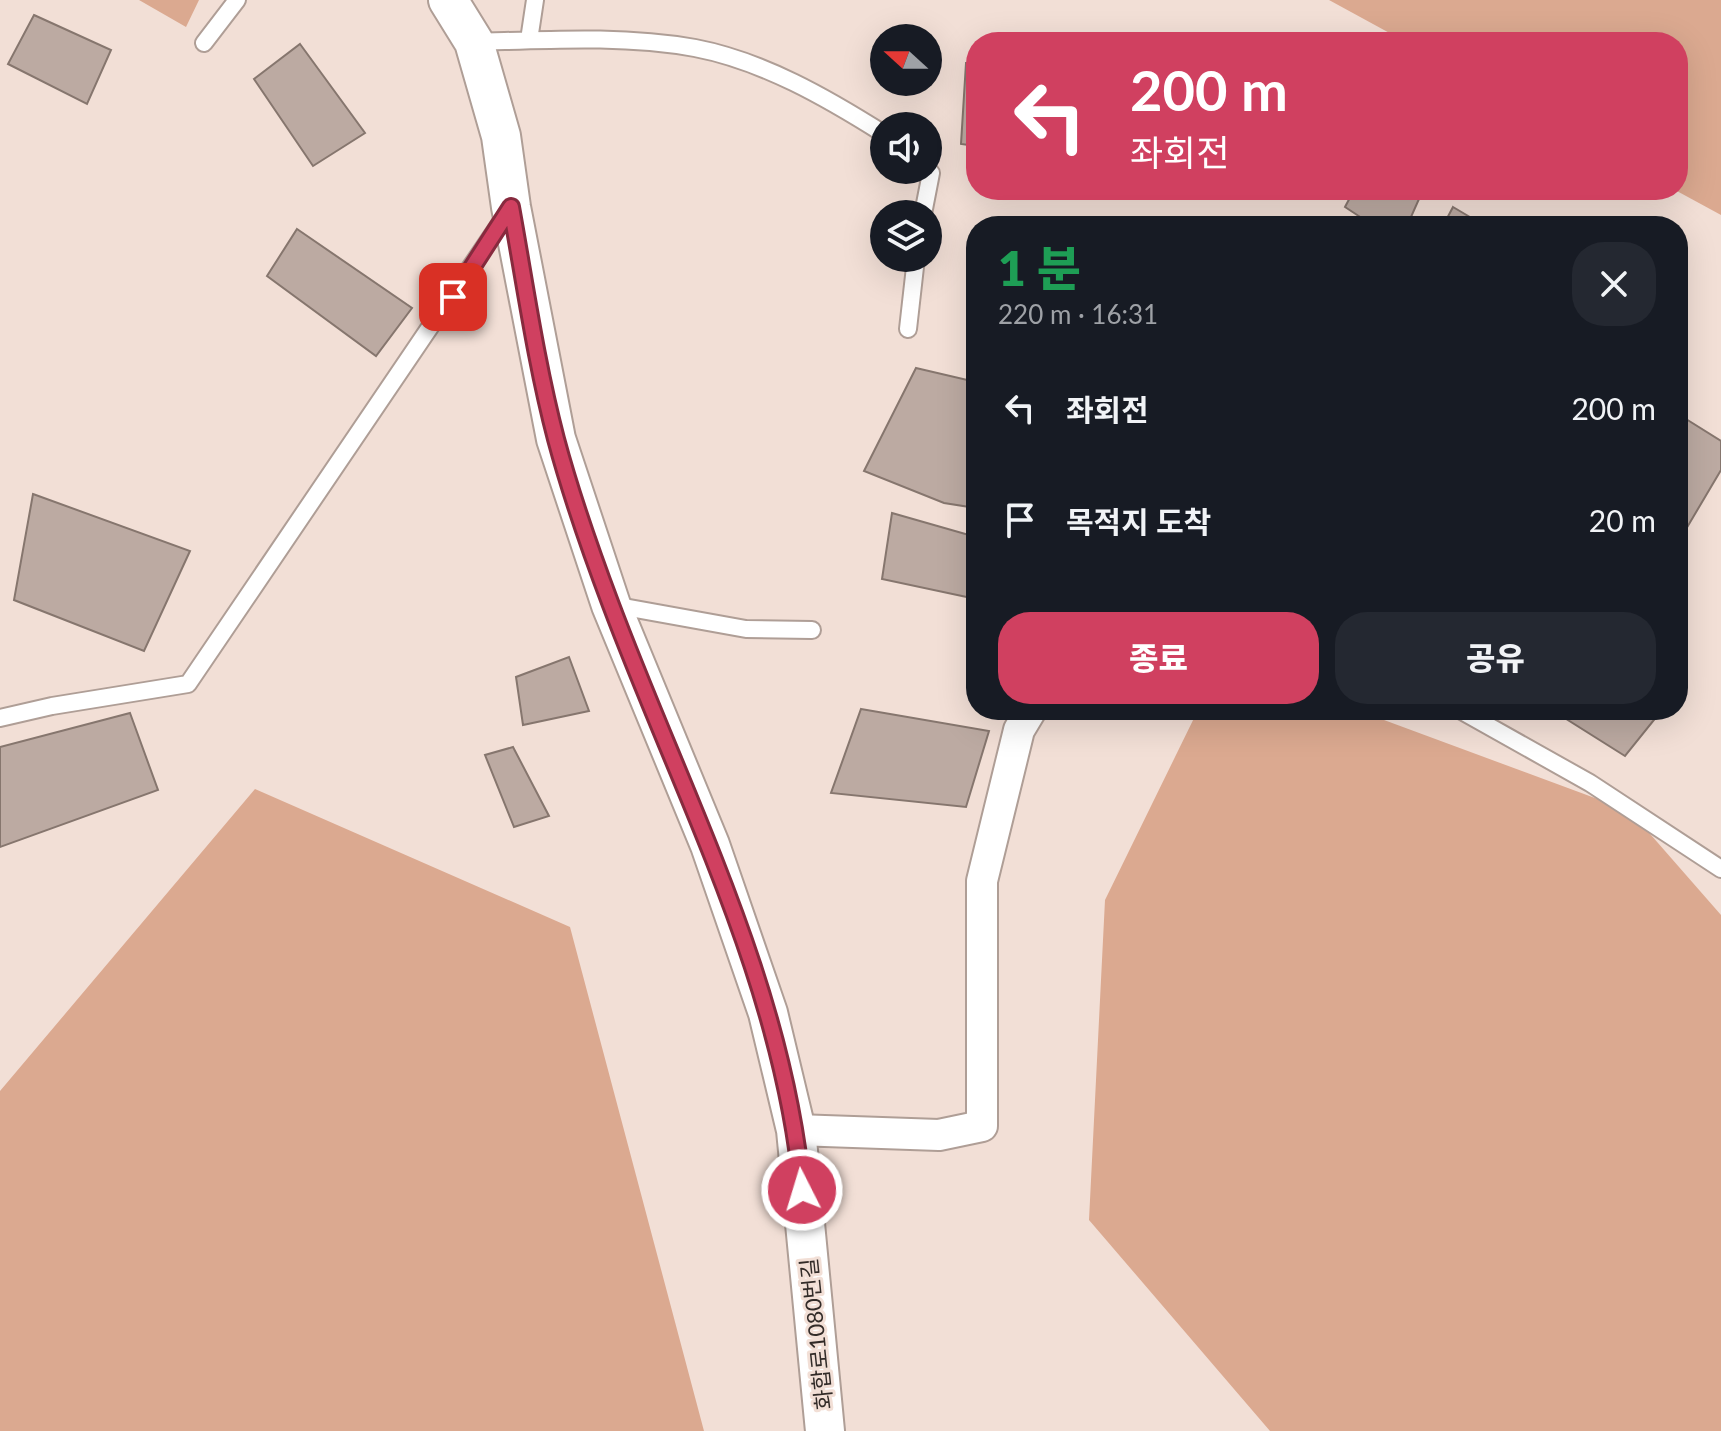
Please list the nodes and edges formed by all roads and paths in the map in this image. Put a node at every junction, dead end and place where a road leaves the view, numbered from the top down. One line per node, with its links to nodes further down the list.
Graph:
1 (237, 0): 6 (lane)
2 (448, 0): 5 (street, 화합로1080번길)
3 (534, 2): 4 (lane)
4 (529, 40): 5 (lane); 7 (lane)
5 (474, 42): 8 (street, 화합로1080번길)
6 (204, 43)
7 (870, 126)
8 (511, 207): 11 (street, 화합로1080번길); 13 (lane)
9 (914, 272): 10 (lane)
10 (908, 329)
11 (611, 605): 12 (lane); 17 (street, 화합로1080번길)
12 (812, 630)
13 (0, 718)
14 (1025, 720): 17 (street)
15 (1478, 720): 16 (lane)
16 (1721, 869)
17 (796, 1130): 18 (street, 화합로1080번길)
18 (825, 1431)

